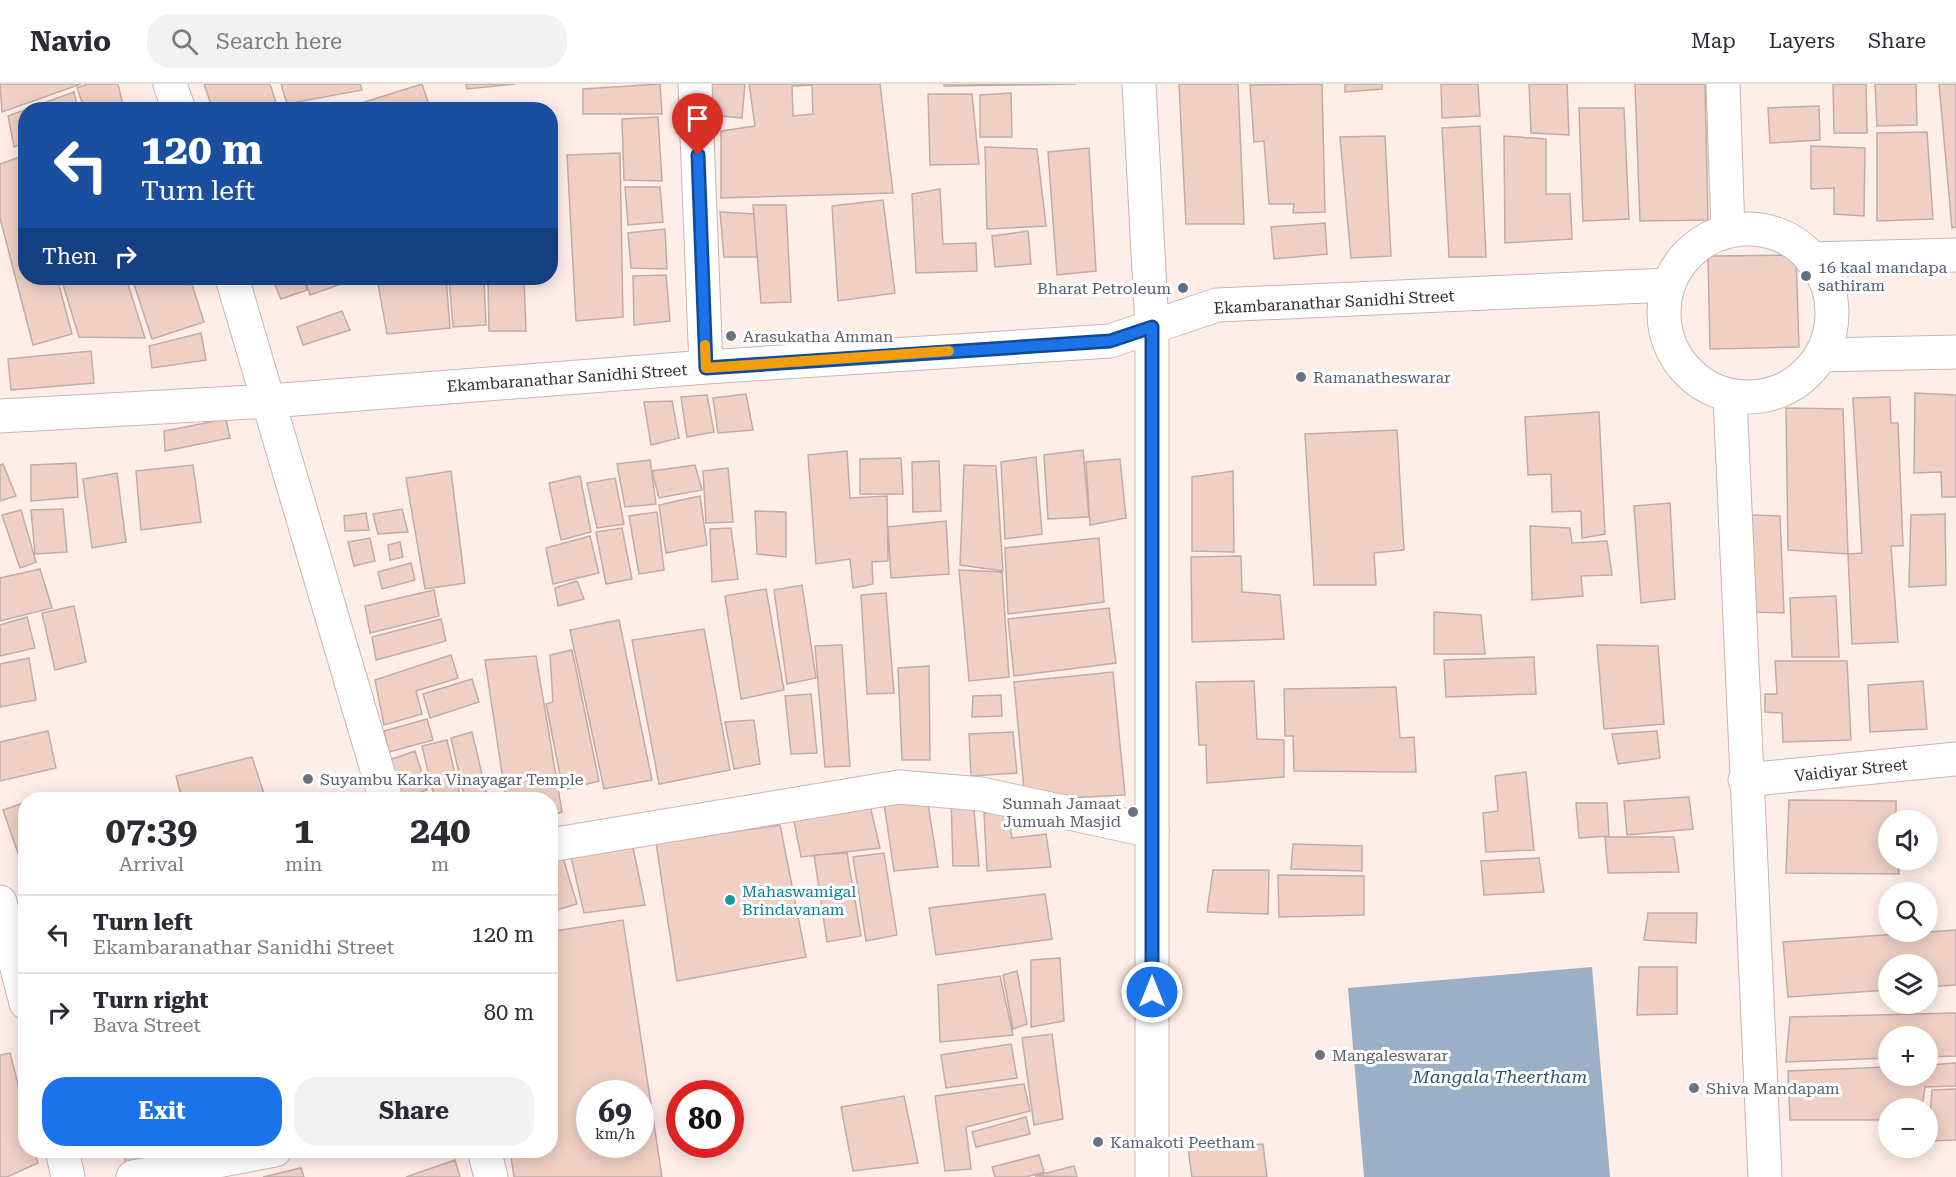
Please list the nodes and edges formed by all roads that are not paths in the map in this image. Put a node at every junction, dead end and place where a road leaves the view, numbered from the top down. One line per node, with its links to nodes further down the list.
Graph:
1 (170, 84): 5 (main road)
2 (695, 84): 14 (main road)
3 (1139, 84): 11 (main road)
4 (1723, 84): 6 (main road)
5 (176, 102)
6 (1728, 231): 8 (main road); 10 (main road)
7 (1956, 255): 8 (main road)
8 (1811, 259): 13 (main road)
9 (234, 285): 16 (main road)
10 (1668, 285): 11 (main road, Ekambaranathar Sanidhi Street); 15 (main road)
11 (1152, 327): 14 (main road, Ekambaranathar Sanidhi Street); 21 (main road)
12 (1956, 352): 13 (main road)
13 (1821, 355): 15 (main road)
14 (706, 368): 16 (main road, Ekambaranathar Sanidhi Street)
15 (1730, 397): 19 (main road)
16 (270, 401): 17 (main road, Ekambaranathar Sanidhi Street); 20 (main road)
17 (0, 416)
18 (1956, 759): 19 (main road, Vaidiyar Street)
19 (1745, 780): 32 (main road)
20 (384, 792)
21 (1152, 831): 22 (main road); 31 (main road)
22 (558, 844)
23 (0, 902): 24 (main road)
24 (14, 964)
25 (64, 1158): 28 (main road)
26 (233, 1158): 29 (main road)
27 (486, 1158): 30 (main road)
28 (68, 1177)
29 (133, 1177)
30 (492, 1177)
31 (1152, 1177)
32 (1765, 1177)

